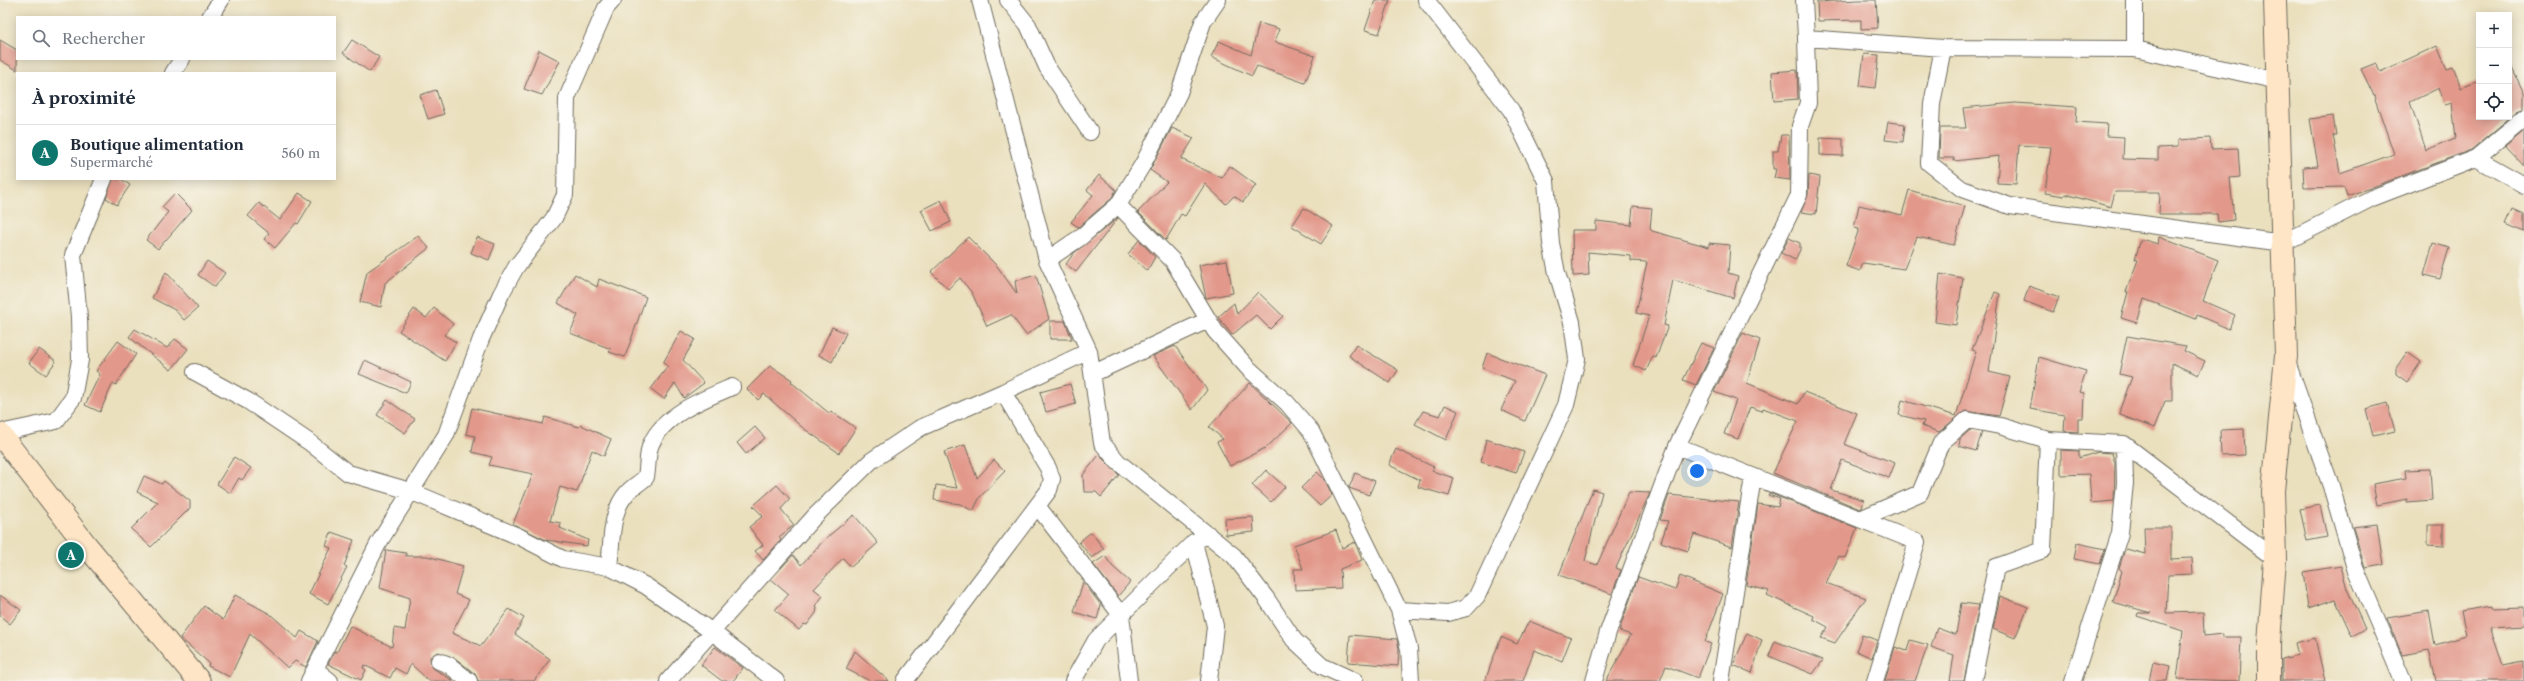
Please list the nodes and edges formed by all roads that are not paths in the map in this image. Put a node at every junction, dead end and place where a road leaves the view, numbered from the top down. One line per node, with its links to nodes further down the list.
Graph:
1 (221, 0): 10 (street)
2 (613, 0): 37 (street)
3 (980, 0): 24 (street)
4 (1008, 0): 18 (street)
5 (1218, 0): 22 (street)
6 (1426, 0): 43 (street)
7 (1804, 0): 11 (street)
8 (2275, 0): 16 (street)
9 (2135, 4): 13 (street)
10 (211, 16)
11 (1806, 38): 12 (street); 35 (street)
12 (1943, 48): 13 (street); 23 (street)
13 (2135, 49): 16 (street)
14 (181, 60): 15 (street)
15 (174, 72)
16 (2278, 81): 23 (street)
17 (2524, 118): 19 (street)
18 (1090, 132)
19 (2476, 158): 21 (street); 23 (street)
20 (104, 180): 32 (street)
21 (2524, 185)
22 (1118, 205): 24 (street); 25 (street)
23 (2283, 243): 27 (street)
24 (1046, 260): 26 (street)
25 (1208, 320): 29 (street); 43 (street)
26 (1089, 351): 29 (street); 31 (street)
27 (2286, 356): 41 (street); 65 (street)
28 (195, 372): 37 (street)
29 (1094, 373): 40 (street)
30 (732, 387): 42 (street)
31 (1003, 392): 38 (street); 45 (street)
32 (0, 434): 48 (street)
33 (2048, 440): 34 (street); 39 (street); 62 (street)
34 (2124, 444): 41 (street); 63 (street)
35 (1677, 446): 36 (street); 59 (street)
36 (1753, 477): 39 (street); 60 (street)
37 (410, 491): 42 (street); 47 (street)
38 (1038, 507): 44 (street); 53 (street)
39 (1860, 519): 61 (street)
40 (1201, 538): 44 (street); 56 (street); 57 (street)
41 (2275, 559): 64 (street)
42 (609, 567): 45 (street)
43 (1399, 610): 58 (street)
44 (1121, 615): 54 (street); 55 (street)
45 (710, 631): 51 (street); 52 (street)
46 (439, 661): 50 (street)
47 (312, 675): 49 (street)
48 (199, 681)
49 (330, 681)
50 (469, 681)
51 (668, 681)
52 (776, 681)
53 (904, 681)
54 (1074, 681)
55 (1129, 681)
56 (1208, 681)
57 (1355, 681)
58 (1411, 681)
59 (1594, 681)
60 (1721, 681)
61 (1875, 681)
62 (1973, 681)
63 (2073, 681)
64 (2269, 681)
65 (2403, 681)

